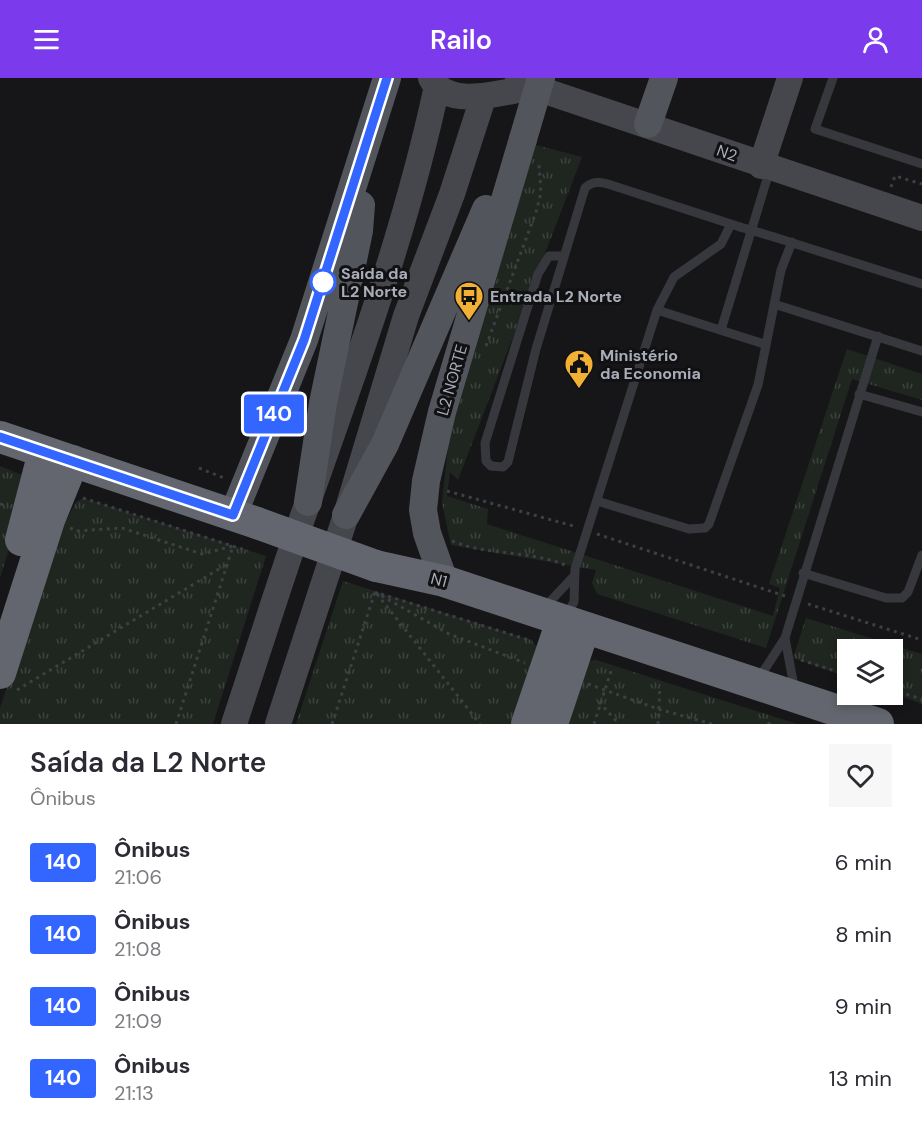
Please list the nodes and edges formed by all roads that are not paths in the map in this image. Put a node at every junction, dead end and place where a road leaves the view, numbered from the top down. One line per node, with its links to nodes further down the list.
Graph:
1 (664, 78): 8 (main road)
2 (790, 78): 12 (main road)
3 (833, 78): 10 (lane)
4 (531, 81): 7 (main road, N2); 8 (main road, N2); 9 (main road, L2 NORTE, bridge)
5 (434, 82): 7 (main road, N2); 30 (main road)
6 (386, 84): 11 (main road)
7 (492, 90): 31 (main road)
8 (648, 124): 12 (main road, N2)
9 (526, 150): 31 (main road); 36 (main road, L2 NORTE)
10 (922, 164)
11 (360, 167): 30 (main road); 32 (main road)
12 (766, 167): 13 (main road, N2); 20 (lane)
13 (922, 218)
14 (735, 225): 15 (lane, bridge); 16 (lane); 19 (lane)
15 (792, 242): 17 (lane); 18 (lane)
16 (563, 256): 16 (lane)
17 (922, 284)
18 (774, 304): 21 (lane); 22 (lane)
19 (657, 310): 20 (lane); 29 (lane)
20 (721, 330): 22 (lane)
21 (878, 336): 23 (lane); 24 (lane)
22 (764, 344): 29 (lane)
23 (922, 351)
24 (860, 394): 25 (lane); 35 (lane)
25 (922, 412)
26 (0, 437): 27 (highway, N1)
27 (44, 452): 28 (highway, N1); 37 (highway)
28 (74, 461): 32 (highway, N1); 40 (highway)
29 (597, 501): 34 (lane)
30 (308, 502): 43 (main road)
31 (346, 515): 44 (main road)
32 (246, 530): 36 (highway, N1, bridge)
33 (922, 555): 35 (lane)
34 (574, 572): 38 (lane); 38 (lane)
35 (803, 573): 39 (lane)
36 (444, 581): 38 (highway, N1)
37 (0, 606)
38 (554, 626): 41 (highway, N1); 45 (highway); 46 (highway)
39 (786, 638): 41 (lane); 42 (lane)
40 (7, 682)
41 (755, 684): 42 (highway, N1)
42 (796, 697): 47 (highway, N1)
43 (234, 724)
44 (278, 724)
45 (527, 724)
46 (552, 724)
47 (878, 724)

